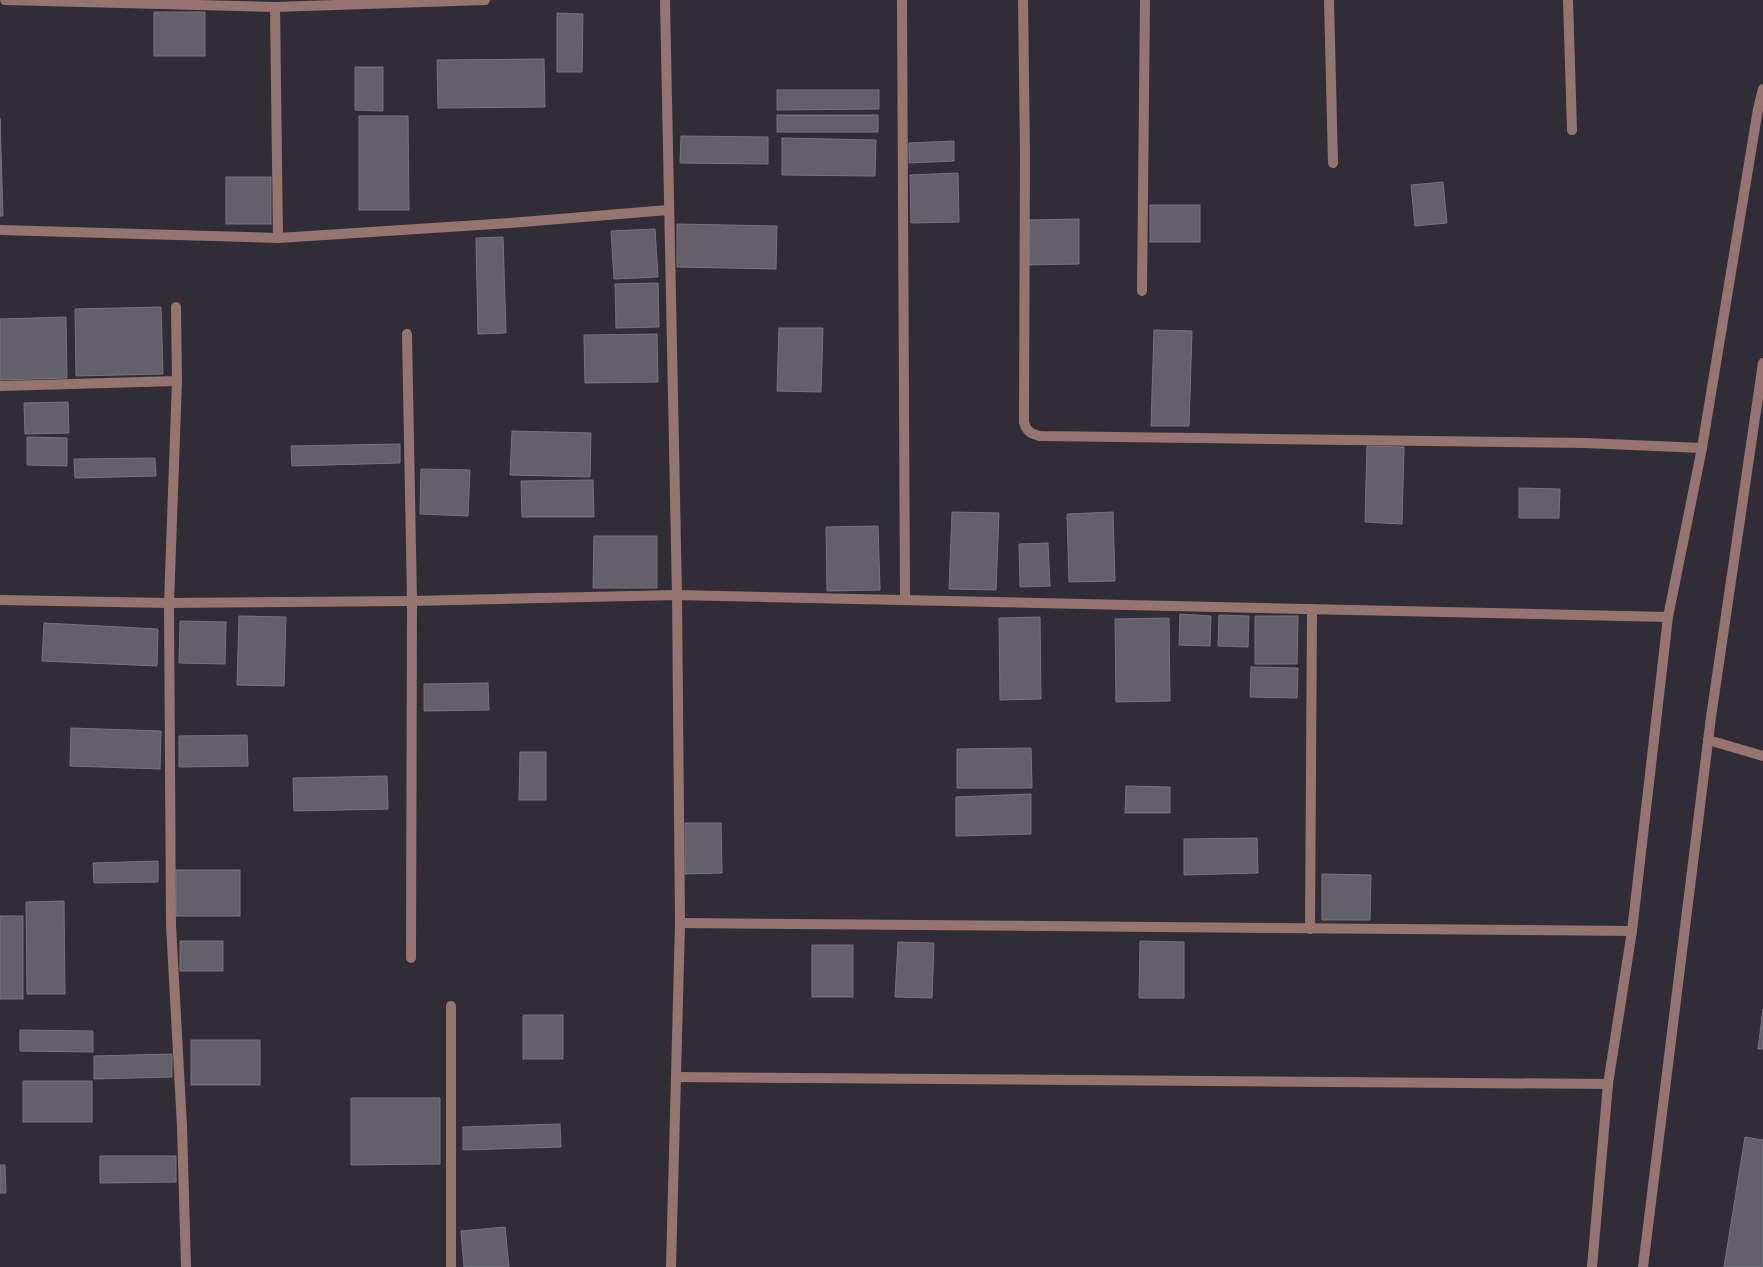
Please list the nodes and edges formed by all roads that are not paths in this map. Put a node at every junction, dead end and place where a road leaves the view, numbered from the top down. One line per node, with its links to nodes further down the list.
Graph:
1 (5, 0): 9 (street)
2 (485, 0): 9 (street)
3 (665, 0): 13 (street)
4 (902, 0): 26 (street)
5 (1023, 0): 22 (street)
6 (1145, 0): 16 (street)
7 (1329, 0): 12 (street)
8 (1568, 0): 11 (street)
9 (275, 7): 15 (street)
10 (1763, 88): 22 (street)
11 (1572, 130)
12 (1333, 162)
13 (668, 210): 15 (street); 23 (street)
14 (0, 230): 15 (street)
15 (278, 238)
16 (1142, 291)
17 (176, 307): 20 (street)
18 (407, 334): 25 (street)
19 (1763, 363): 30 (street)
20 (177, 381): 21 (street); 27 (street)
21 (0, 386)
22 (1702, 448): 29 (street)
23 (677, 595): 25 (street); 26 (street); 32 (street)
24 (0, 600): 27 (street)
25 (412, 600): 27 (street); 35 (street)
26 (905, 600): 28 (street)
27 (170, 603): 39 (street)
28 (1312, 609): 29 (street); 33 (street)
29 (1668, 617): 34 (street)
30 (1708, 740): 31 (street); 43 (street)
31 (1763, 756)
32 (680, 923): 33 (street); 37 (street)
33 (1310, 929): 34 (street)
34 (1632, 931): 38 (street)
35 (411, 958)
36 (451, 1006): 40 (street)
37 (676, 1077): 38 (street); 41 (street)
38 (1608, 1084): 42 (street)
39 (186, 1267)
40 (451, 1267)
41 (671, 1267)
42 (1592, 1267)
43 (1643, 1267)

